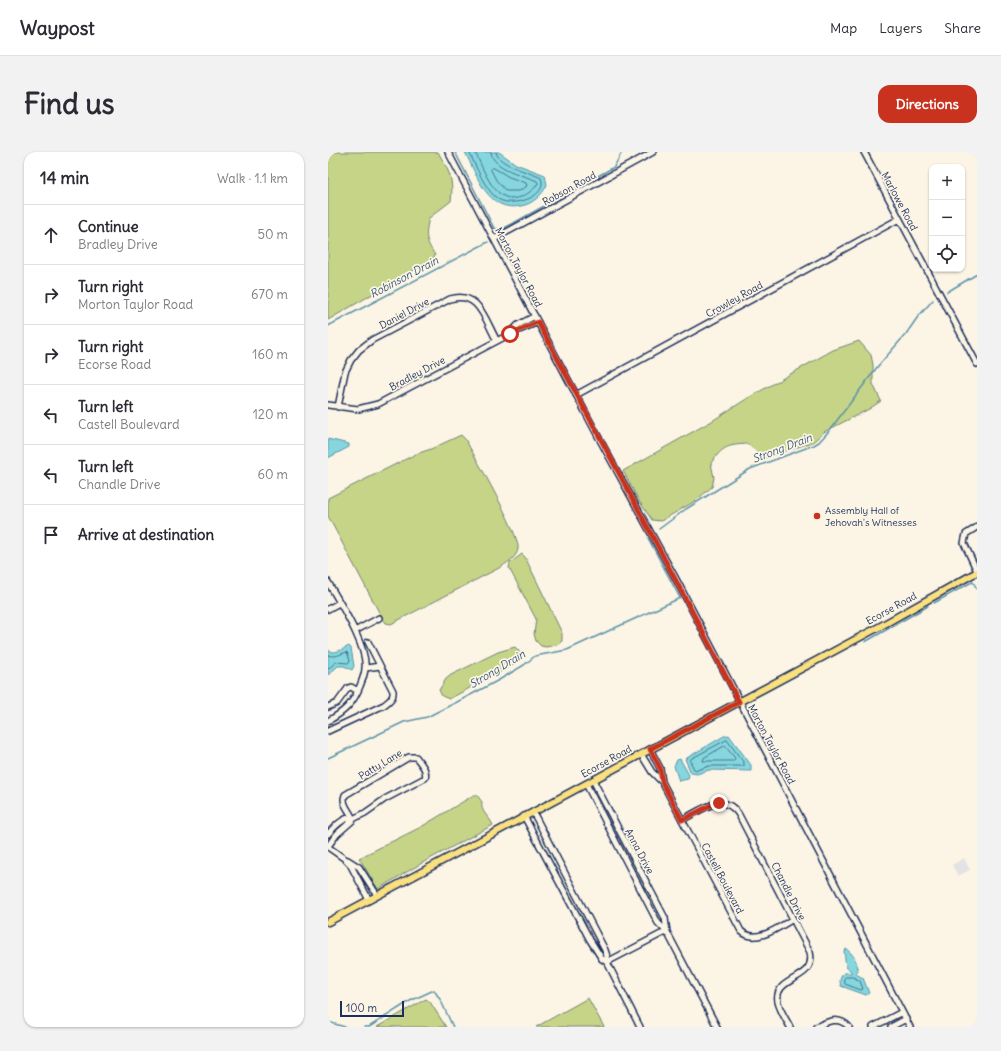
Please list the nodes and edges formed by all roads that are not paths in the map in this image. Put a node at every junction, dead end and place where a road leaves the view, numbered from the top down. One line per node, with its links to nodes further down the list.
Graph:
1 (448, 152): 5 (street, Morton Taylor Road)
2 (653, 152): 5 (street, Robson Road)
3 (864, 152): 4 (street, Marlowe Road)
4 (899, 219): 10 (street, Marlowe Road); 11 (street, Crowley Road)
5 (494, 239): 6 (street, Morton Taylor Road)
6 (535, 316): 7 (street, Morton Taylor Road); 8 (street, Bradley Drive)
7 (538, 322): 8 (street, Bradley Drive); 11 (street, Morton Taylor Road)
8 (510, 334): 9 (street, Bradley Drive)
9 (497, 341): 13 (street, Bradley Drive); 13 (street, Daniel Drive)
10 (977, 364)
11 (576, 395): 25 (street, Morton Taylor Road)
12 (328, 405): 13 (street, Bradley Drive)
13 (338, 407)
14 (977, 528): 15 (street)
15 (977, 572): 25 (main road, Ecorse Road)
16 (328, 582): 17 (street)
17 (339, 603): 18 (street); 20 (street)
18 (328, 609)
19 (379, 618): 20 (street)
20 (355, 631): 23 (street)
21 (368, 642): 22 (street)
22 (380, 666): 23 (street); 28 (street)
23 (366, 668): 24 (street)
24 (358, 691): 26 (street); 27 (street)
25 (739, 702): 29 (main road, Ecorse Road); 47 (street, Morton Taylor Road)
26 (328, 707)
27 (328, 721)
28 (328, 731)
29 (650, 749): 30 (main road, Ecorse Road); 32 (street, Castell Boulevard)
30 (641, 754): 31 (main road, Ecorse Road); 32 (street, Castell Boulevard)
31 (593, 780): 33 (main road, Ecorse Road); 45 (street, Anna Drive)
32 (662, 782): 37 (street, Castell Boulevard)
33 (586, 784): 34 (main road, Ecorse Road); 45 (street, Anna Drive)
34 (533, 812): 35 (main road, Ecorse Road); 46 (street)
35 (524, 816): 41 (main road, Ecorse Road); 46 (street)
36 (352, 817): 36 (street, Patty Lane); 38 (street, Patty Lane); 39 (street, Patty Lane)
37 (682, 820): 43 (street, Chandle Drive); 43 (street, Castell Boulevard)
38 (328, 834)
39 (328, 847): 40 (street)
40 (345, 859): 41 (street); 42 (street)
41 (377, 895): 42 (main road, Ecorse Road)
42 (369, 900): 44 (main road, Ecorse Road)
43 (793, 919): 51 (street, Chandle Drive)
44 (328, 922)
45 (667, 932): 46 (street); 50 (street, Anna Drive)
46 (607, 962): 49 (street)
47 (902, 1012): 48 (street, Morton Taylor Road); 54 (street)
48 (906, 1019): 55 (street); 56 (street, Morton Taylor Road)
49 (640, 1027)
50 (717, 1027)
51 (790, 1027)
52 (816, 1027): 53 (street)
53 (849, 1027)
54 (873, 1027)
55 (891, 1027)
56 (910, 1027)

